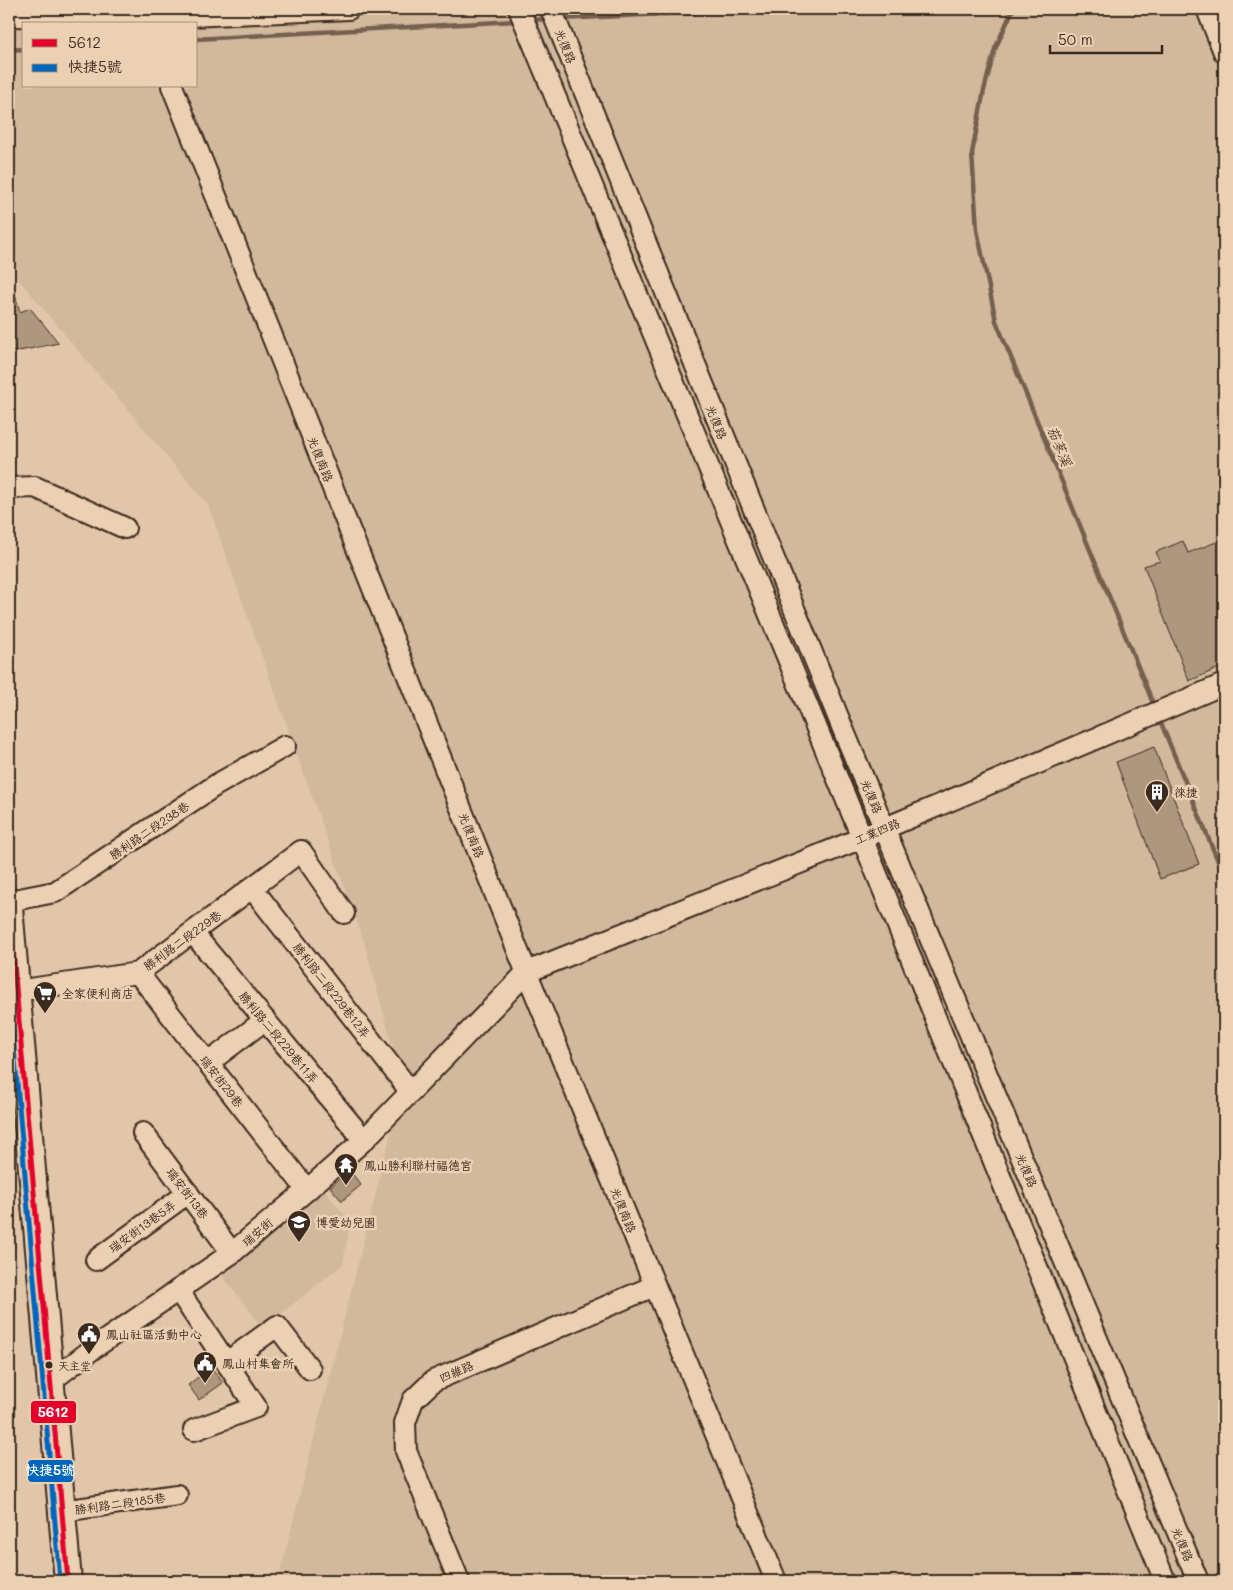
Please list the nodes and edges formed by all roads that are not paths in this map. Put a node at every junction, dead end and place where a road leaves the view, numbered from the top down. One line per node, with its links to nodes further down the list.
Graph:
1 (349, 9): 6 (street)
2 (520, 9): 14 (street, 光復路)
3 (551, 9): 13 (street, 光復路)
4 (1207, 9): 7 (street)
5 (9, 16): 6 (street)
6 (146, 21)
7 (1224, 52)
8 (173, 88): 20 (street, 光復南路)
9 (9, 488): 10 (street)
10 (125, 528)
11 (1224, 684): 13 (street, 工業四路)
12 (285, 746): 16 (street, 勝利路二段238巷)
13 (885, 828): 14 (street, 工業四路); 45 (street, 光復路)
14 (862, 838): 20 (street, 工業四路); 44 (street, 光復路)
15 (252, 888): 18 (street, 勝利路二段229巷); 19 (street, 勝利路二段229巷); 26 (street, 勝利路二段229巷12弄)
16 (9, 901)
17 (9, 907): 22 (main road)
18 (344, 914)
19 (193, 933): 21 (street, 勝利路二段229巷); 23 (street, 勝利路二段229巷11弄)
20 (527, 972): 26 (street, 瑞安街); 33 (street, 光復南路)
21 (138, 973): 22 (street, 勝利路二段229巷); 24 (street, 瑞安街29巷)
22 (16, 991): 25 (main road)
23 (265, 1020): 24 (street); 28 (street, 勝利路二段229巷11弄)
24 (208, 1063): 29 (street, 瑞安街29巷)
25 (16, 1079): 37 (main road)
26 (412, 1092): 28 (street, 瑞安街)
27 (143, 1133): 30 (street, 瑞安街13巷)
28 (364, 1140): 29 (street, 瑞安街)
29 (307, 1190): 31 (street, 瑞安街)
30 (188, 1193): 31 (street, 瑞安街13巷); 32 (street, 瑞安街13巷5弄)
31 (232, 1253): 34 (street, 瑞安街)
32 (96, 1260)
33 (654, 1286): 42 (street, 四維路); 43 (street, 光復南路)
34 (178, 1290): 35 (street); 37 (street, 瑞安街)
35 (227, 1362): 36 (street); 38 (street)
36 (310, 1369)
37 (51, 1381): 40 (main road)
38 (194, 1430)
39 (177, 1494): 40 (street, 勝利路二段185巷)
40 (62, 1511): 41 (main road)
41 (68, 1581)
42 (459, 1581)
43 (776, 1581)
44 (1165, 1581)
45 (1198, 1581)

